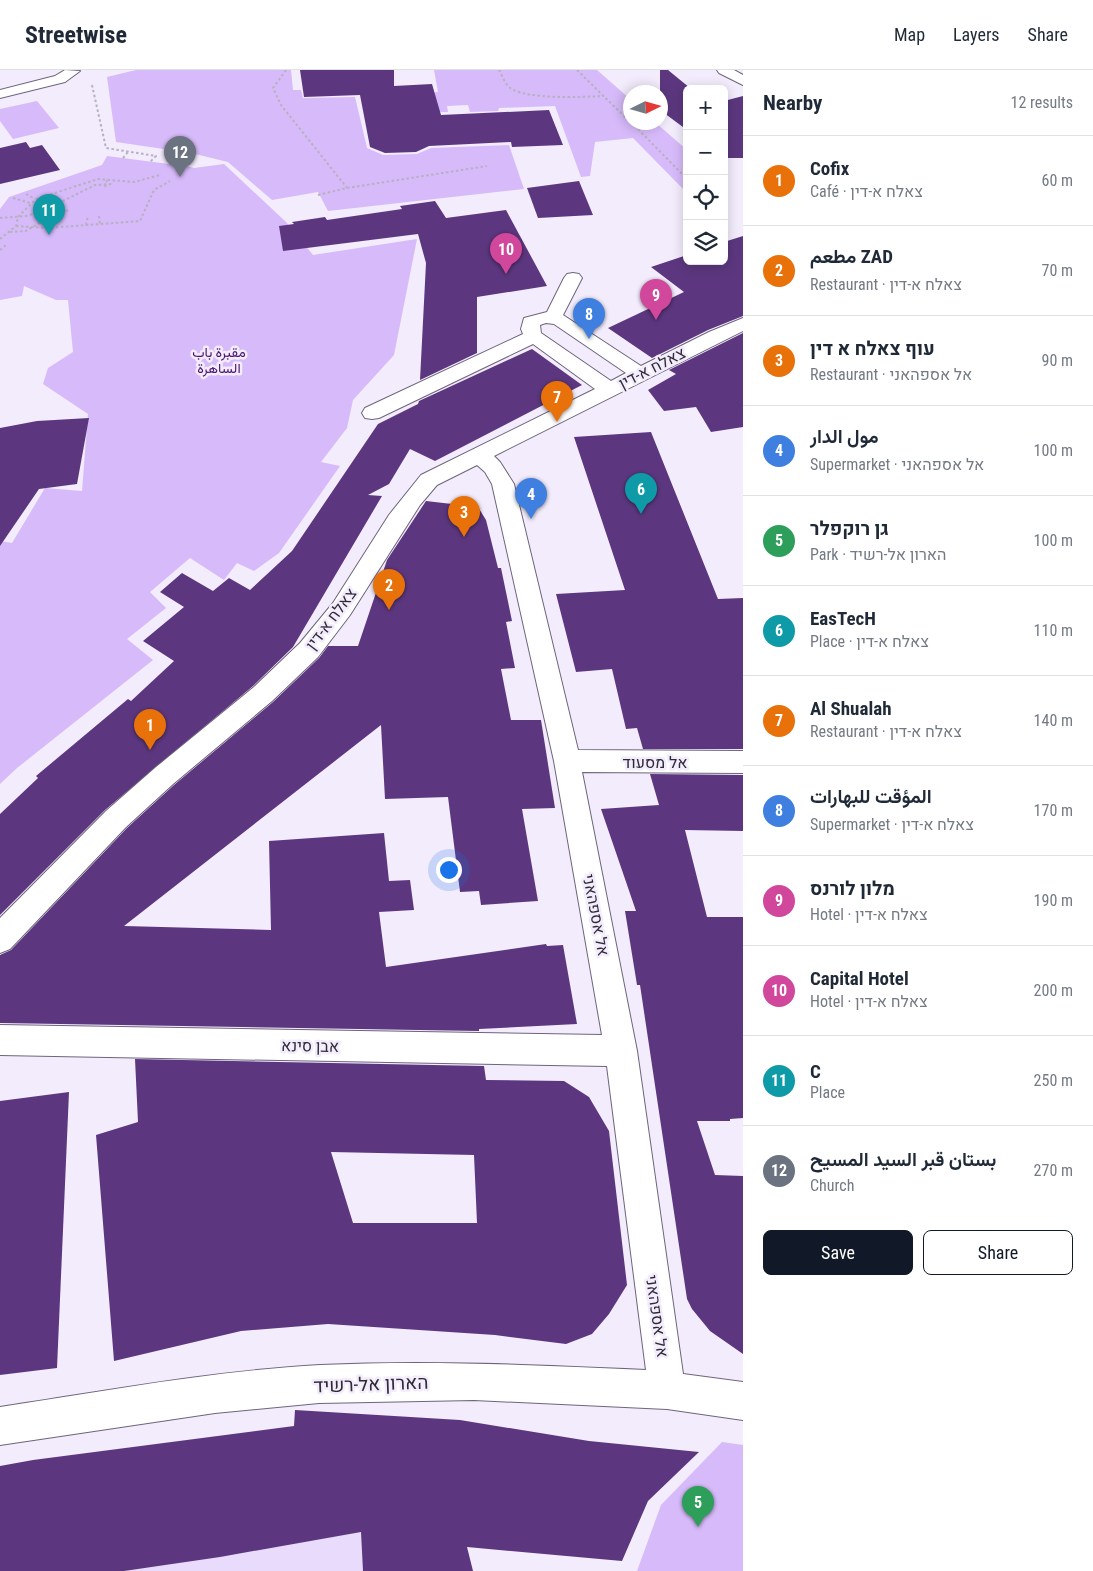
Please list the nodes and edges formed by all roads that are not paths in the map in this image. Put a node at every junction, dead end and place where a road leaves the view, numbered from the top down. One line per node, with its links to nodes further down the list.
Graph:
1 (72, 70): 3 (street); 5 (street)
2 (724, 70): 4 (street)
3 (87, 75)
4 (743, 81)
5 (0, 94)
6 (573, 278): 7 (street)
7 (553, 317): 9 (street); 10 (street)
8 (743, 324): 10 (street, צאלח א-דין)
9 (534, 336): 11 (street); 12 (street)
10 (640, 374): 11 (street, צאלח א-דין)
11 (609, 389): 13 (street, צאלח א-דין)
12 (372, 413)
13 (479, 455): 14 (street, אל אספהאני); 16 (street, צאלח א-דין)
14 (567, 761): 15 (street, אל מסעוד); 18 (street, אל אספהאני)
15 (743, 762)
16 (0, 939)
17 (0, 1040): 18 (street, אבן סינא)
18 (621, 1052): 19 (street, אל אספהאני)
19 (667, 1390): 20 (street, הארון אל-רשיד); 21 (street, הארון אל-רשיד)
20 (743, 1401)
21 (0, 1426)

